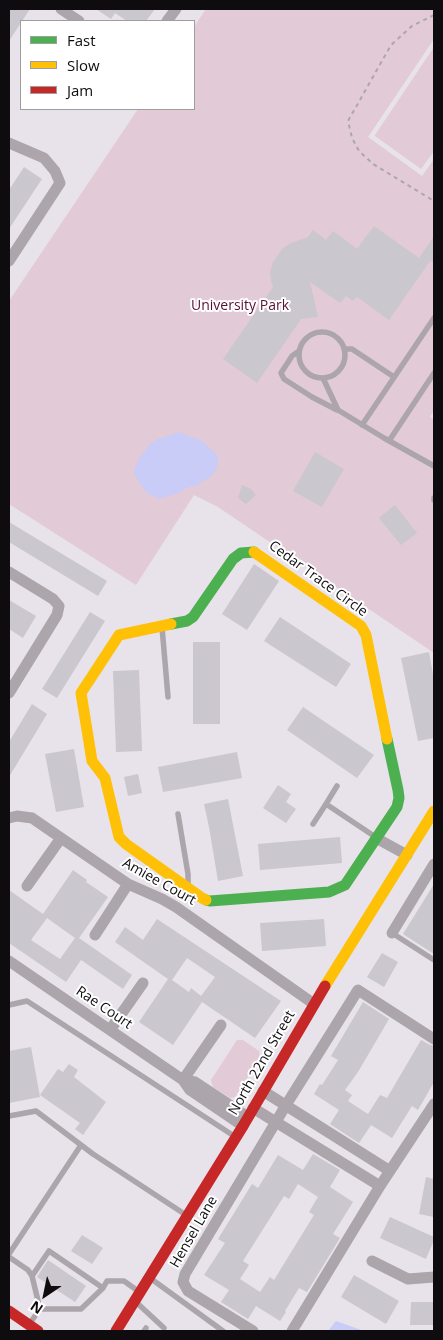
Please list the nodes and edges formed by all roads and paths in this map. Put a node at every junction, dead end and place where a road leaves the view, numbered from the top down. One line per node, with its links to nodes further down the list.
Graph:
1 (61, 9): 4 (street)
2 (176, 9): 5 (street)
3 (434, 15): 7 (path)
4 (78, 20)
5 (168, 20)
6 (9, 143): 8 (street)
7 (434, 201)
8 (9, 260)
9 (434, 318): 13 (lane)
10 (344, 350): 11 (lane); 13 (lane); 14 (lane)
11 (300, 351): 14 (lane); 15 (lane)
12 (434, 373): 17 (lane)
13 (394, 377): 16 (lane)
14 (323, 378): 15 (lane)
15 (338, 410): 16 (lane)
16 (362, 425): 17 (lane)
17 (388, 441): 18 (lane)
18 (434, 466)
19 (9, 572): 21 (street)
20 (162, 626): 22 (lane); 30 (street, Cedar Trace Circle); 35 (street, Cedar Trace Circle)
21 (9, 693)
22 (168, 697)
23 (337, 786): 24 (lane)
24 (326, 804): 28 (lane); 30 (lane)
25 (434, 811): 31 (street, North 22nd Street)
26 (178, 814): 35 (lane)
27 (9, 818): 29 (street, Amiee Court)
28 (313, 824)
29 (61, 838): 33 (street, Amiee Court); 34 (street)
30 (376, 838): 31 (street); 35 (street, Cedar Trace Circle)
31 (407, 855): 41 (street, North 22nd Street)
32 (434, 864): 36 (street)
33 (128, 884): 37 (street); 41 (street, Amiee Court)
34 (27, 886)
35 (188, 888)
36 (392, 933): 38 (lane)
37 (94, 935)
38 (434, 960)
39 (9, 961): 44 (street, Rae Court)
40 (143, 983): 44 (street)
41 (314, 1004): 47 (street, North 22nd Street)
42 (9, 1005): 53 (lane)
43 (221, 1025): 46 (street)
44 (110, 1030): 46 (street, Rae Court)
45 (434, 1039): 49 (street, Hensel Lane)
46 (183, 1080): 51 (street, Rae Court)
47 (263, 1091): 49 (street); 51 (street, North 22nd Street)
48 (434, 1104): 55 (street)
49 (286, 1105): 52 (street, Hensel Lane); 55 (street)
50 (9, 1116): 54 (lane)
51 (248, 1117): 52 (street, Rae Court); 53 (street, North 22nd Street)
52 (276, 1122): 56 (street); 71 (street, Hensel Lane)
53 (236, 1137): 57 (street, North 22nd Street)
54 (81, 1145): 57 (lane); 58 (lane)
55 (390, 1171): 56 (street)
56 (380, 1186): 72 (street)
57 (187, 1216): 62 (street, North 22nd Street)
58 (9, 1256): 60 (lane)
59 (372, 1261): 61 (street)
60 (32, 1276): 63 (lane); 65 (lane)
61 (434, 1276)
62 (149, 1278): 64 (street, North 22nd Street); 70 (lane)
63 (103, 1288): 64 (lane); 65 (lane)
64 (138, 1297): 68 (lane); 69 (street, North 22nd Street)
65 (40, 1309): 67 (lane)
66 (9, 1311): 67 (street)
67 (34, 1328)
68 (164, 1328)
69 (116, 1331)
70 (223, 1331)
71 (253, 1331)
72 (292, 1331)

